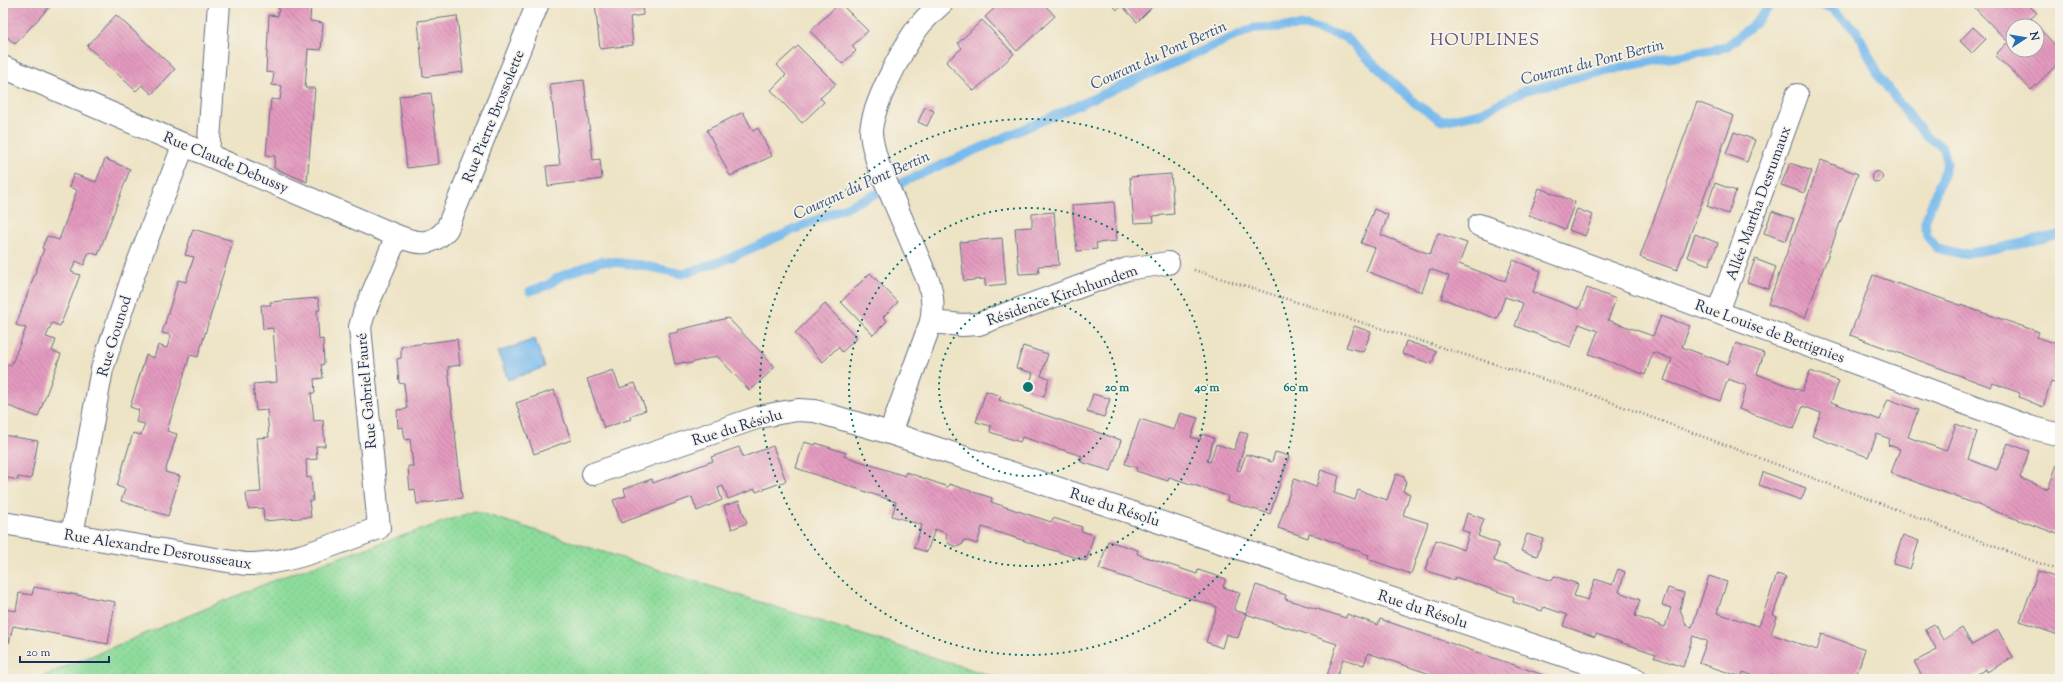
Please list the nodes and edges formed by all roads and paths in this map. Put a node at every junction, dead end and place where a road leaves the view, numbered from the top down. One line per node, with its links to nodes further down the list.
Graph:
1 (219, 3): 7 (street)
2 (538, 3): 9 (street, Rue Pierre Brossolette)
3 (942, 3): 13 (street)
4 (3, 67): 6 (street, Rue Claude Debussy)
5 (1797, 95): 12 (street, Allée Martha Desrumaux)
6 (184, 144): 7 (street, Rue Claude Debussy); 19 (street, Rue Gounod)
7 (208, 154): 10 (street, Rue Claude Debussy)
8 (1479, 225): 12 (street, Rue Louise de Bettignies)
9 (447, 229): 10 (street, Rue Claude Debussy)
10 (397, 236): 18 (street, Rue Gabriel Fauré)
11 (1168, 263): 13 (street, Résidence Kirchhundem); 20 (path)
12 (1718, 312): 15 (street, Rue Louise de Bettignies)
13 (931, 322): 14 (street)
14 (890, 433): 16 (street, Rue du Résolu); 21 (street, Rue du Résolu)
15 (2060, 436)
16 (593, 474)
17 (3, 523): 19 (street, Rue Alexandre Desrousseaux)
18 (379, 528): 19 (street, Rue Alexandre Desrousseaux)
19 (72, 535)
20 (2060, 571)
21 (1635, 679)

